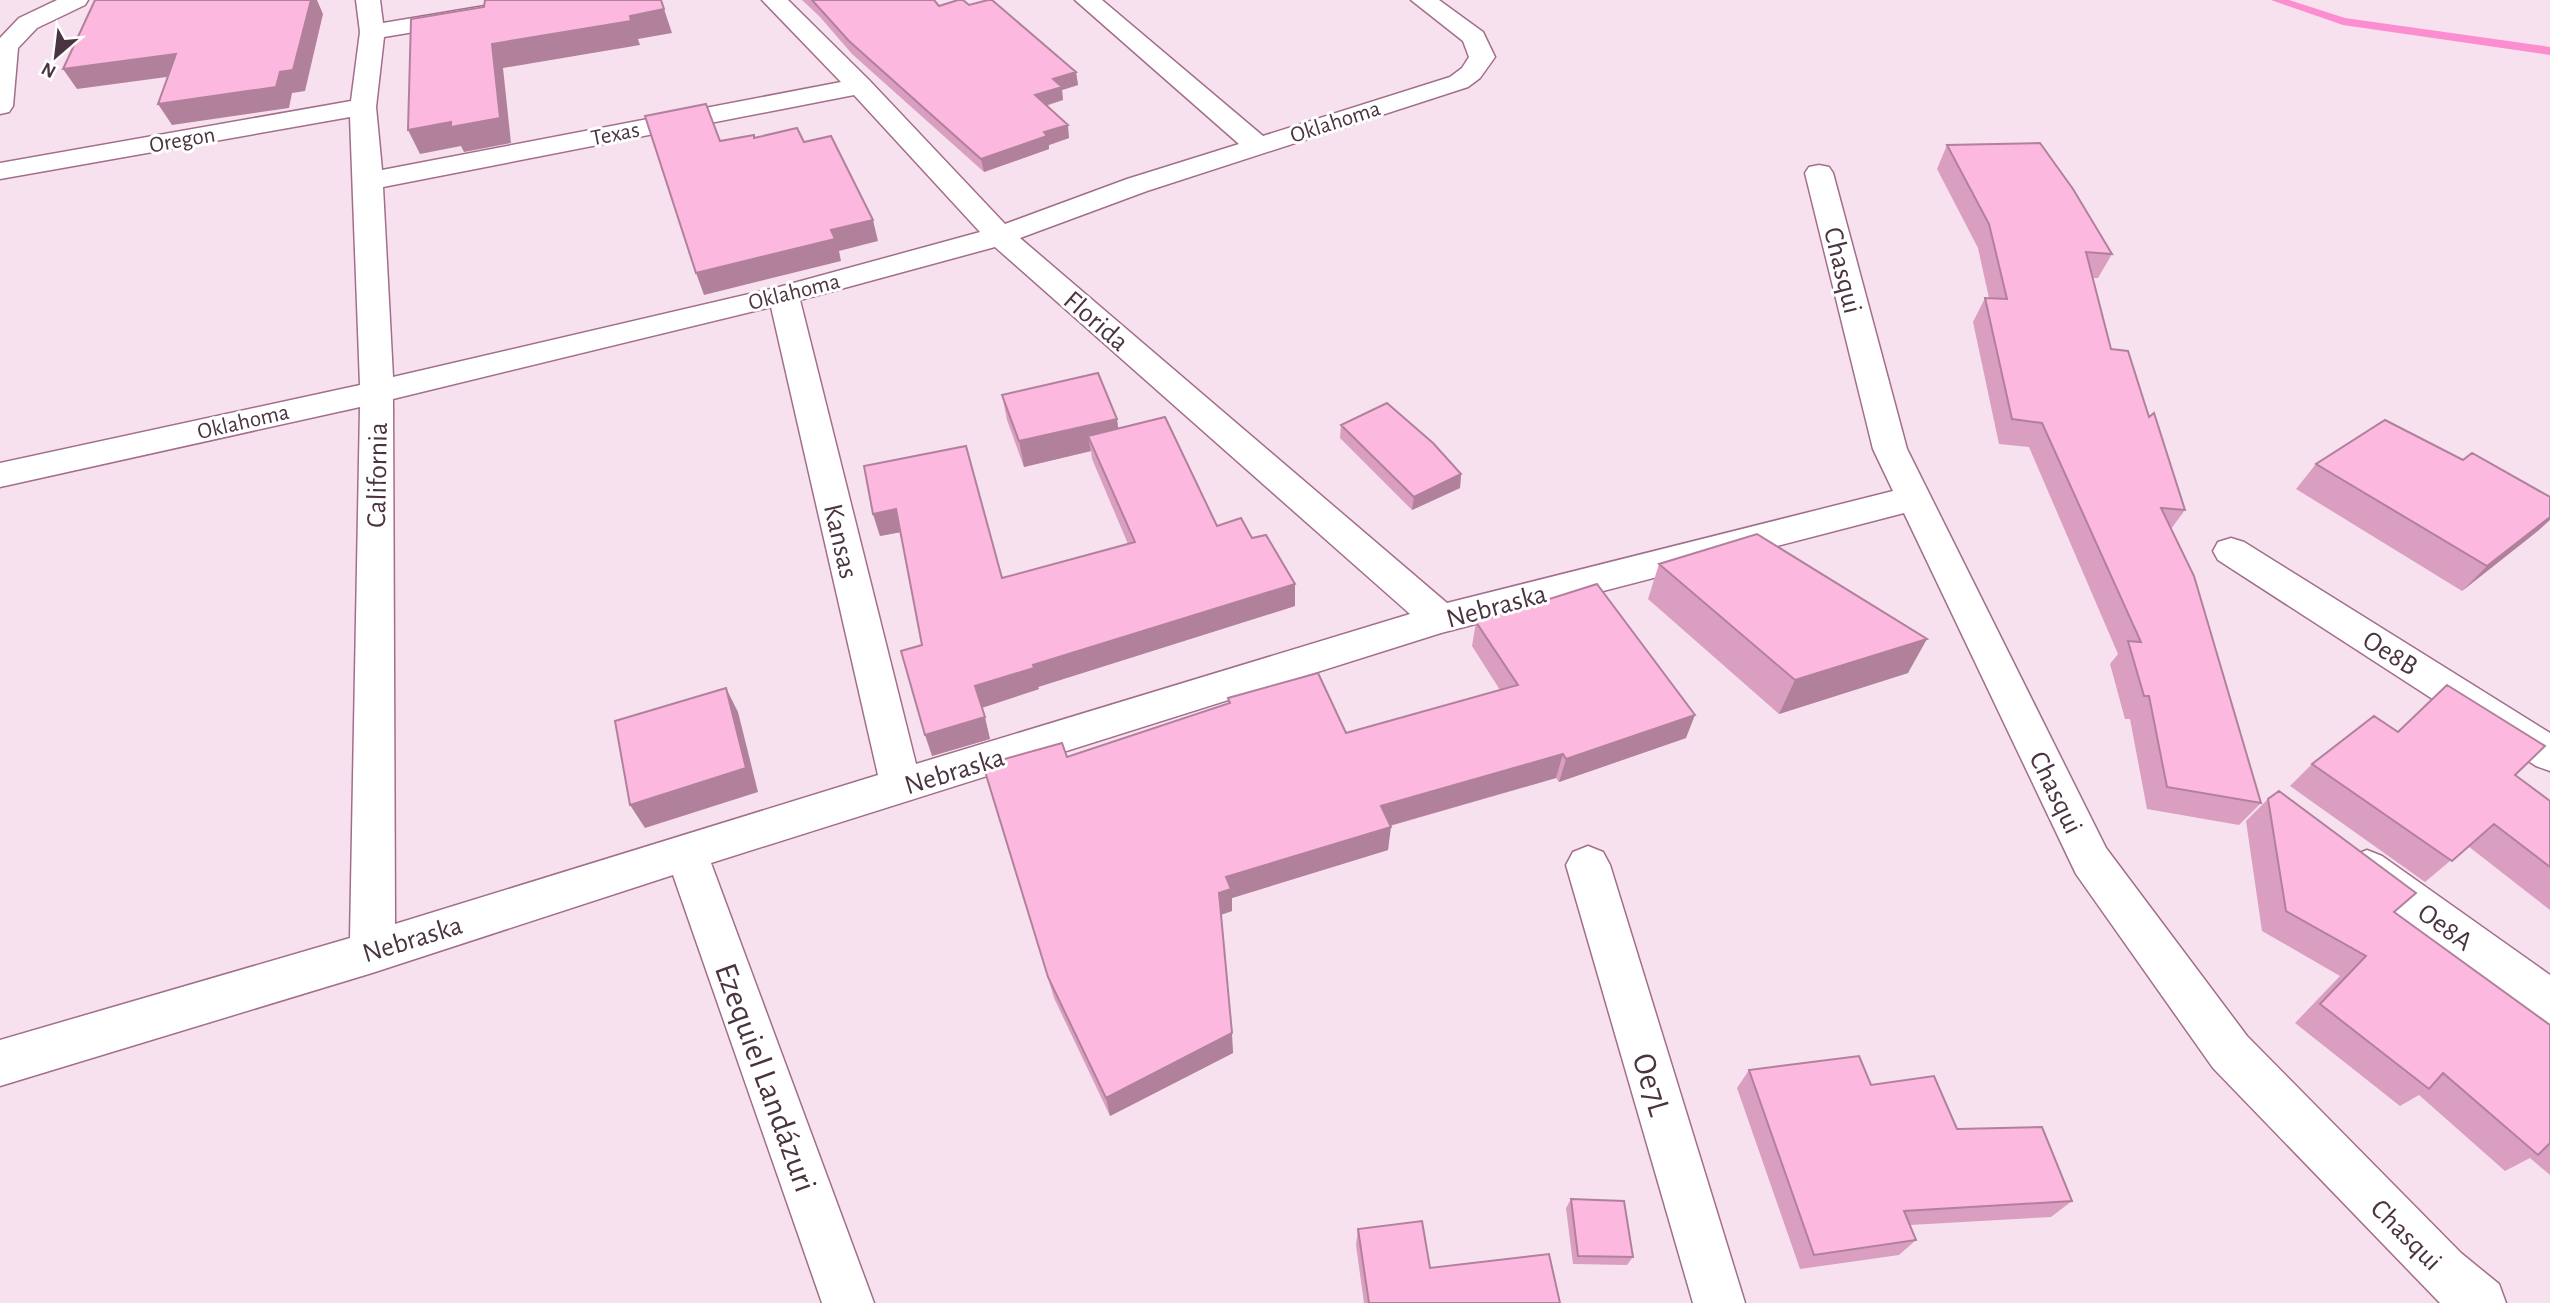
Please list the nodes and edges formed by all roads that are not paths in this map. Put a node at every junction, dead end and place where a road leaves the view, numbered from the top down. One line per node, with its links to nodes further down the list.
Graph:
1 (76, 0): 8 (street)
2 (564, 0): 6 (street)
3 (774, 0): 7 (street, Florida)
4 (1087, 0): 10 (street)
5 (1423, 0): 10 (street, Oklahoma)
6 (370, 16): 9 (street, California)
7 (860, 86): 13 (street, Texas); 14 (street, Florida)
8 (0, 106)
9 (363, 107): 11 (street, Oregon); 13 (street, California)
10 (1258, 146): 14 (street, Oklahoma)
11 (0, 171)
12 (1819, 173): 18 (street, Chasqui)
13 (369, 181): 16 (street, California)
14 (1000, 236): 15 (street, Oklahoma); 20 (street, Florida)
15 (783, 295): 16 (street, Oklahoma); 22 (street, Kansas)
16 (377, 392): 17 (street, Oklahoma); 26 (street, California)
17 (0, 475)
18 (1914, 498): 20 (street, Nebraska); 31 (street, Chasqui)
19 (2231, 551): 21 (street, Oe8B)
20 (1441, 619): 22 (street, Nebraska)
21 (2550, 754)
22 (901, 787): 24 (street, Nebraska)
23 (2341, 849): 27 (street, Oe8A)
24 (686, 852): 26 (street, Nebraska); 29 (street, Ezequiel Landázuri)
25 (1588, 865): 30 (street, Oe7L)
26 (372, 952): 28 (street, Nebraska)
27 (2550, 1002)
28 (0, 1063)
29 (848, 1303)
30 (1719, 1303)
31 (2480, 1303)

